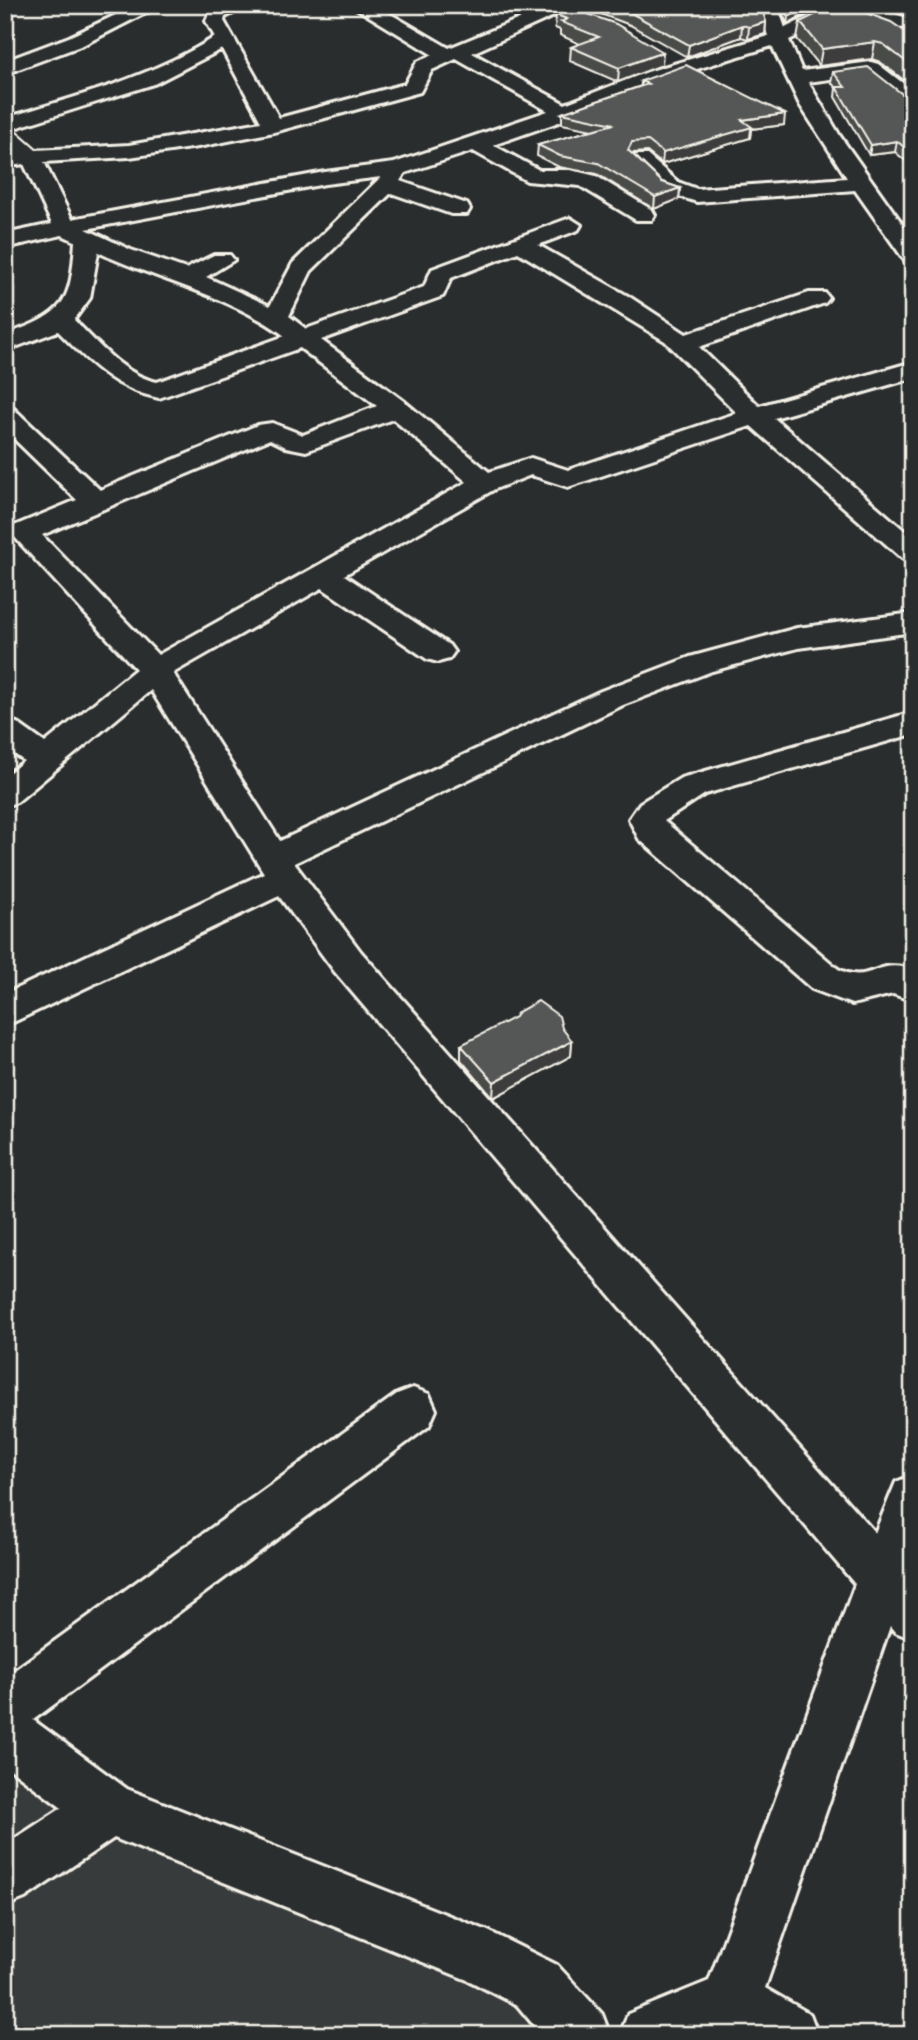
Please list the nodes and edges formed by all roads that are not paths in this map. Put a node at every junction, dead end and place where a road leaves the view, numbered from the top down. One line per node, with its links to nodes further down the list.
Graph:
1 (241, 5): 9 (street)
2 (360, 5): 11 (street)
3 (768, 5): 10 (street)
4 (848, 5): 8 (street); 10 (street)
5 (138, 6): 13 (street); 15 (street)
6 (566, 7): 7 (street); 11 (street)
7 (587, 19)
8 (913, 26)
9 (225, 39): 19 (street); 20 (street)
10 (777, 39): 14 (street); 16 (street)
11 (453, 54): 18 (street); 20 (street)
12 (658, 55): 14 (street)
13 (5, 61)
14 (684, 66): 18 (street)
15 (5, 68)
16 (797, 77): 17 (street); 27 (street)
17 (913, 101)
18 (566, 113): 22 (street)
19 (5, 125)
20 (274, 126): 23 (street)
21 (5, 134): 23 (street)
22 (475, 144): 26 (street); 29 (street)
23 (30, 155): 25 (street); 31 (street)
24 (640, 159): 27 (street)
25 (5, 161)
26 (392, 177): 28 (street); 31 (street); 38 (street)
27 (863, 183): 34 (street)
28 (459, 209)
29 (644, 215)
30 (570, 225): 33 (street)
31 (76, 233): 32 (street); 36 (street); 39 (street)
32 (5, 241)
33 (520, 244): 40 (street); 42 (street)
34 (913, 256)
35 (222, 260): 36 (street)
36 (187, 278): 38 (street)
37 (817, 298): 42 (street)
38 (276, 318): 40 (street)
39 (61, 321): 40 (street); 41 (street)
40 (301, 337): 44 (street)
41 (5, 344)
42 (682, 344): 46 (street)
43 (913, 370): 46 (street)
44 (396, 408): 47 (street); 48 (street)
45 (5, 415): 48 (street)
46 (754, 415): 47 (street); 50 (street)
47 (485, 483): 51 (street)
48 (96, 502): 49 (street)
49 (14, 536): 54 (street)
50 (913, 553)
51 (322, 574): 53 (street); 54 (street)
52 (913, 622): 59 (street)
53 (438, 652)
54 (155, 670): 57 (street); 59 (street)
55 (906, 725): 60 (street)
56 (5, 730): 57 (street)
57 (46, 760): 58 (street)
58 (5, 794)
59 (279, 869): 61 (street); 64 (street)
60 (913, 986)
61 (5, 1011)
62 (413, 1410): 65 (street)
63 (913, 1499): 64 (street)
64 (897, 1597): 69 (street)
65 (5, 1709)
66 (5, 1732): 67 (street)
67 (109, 1809): 68 (street); 70 (street)
68 (5, 1878)
69 (732, 2001): 71 (street); 72 (street)
70 (580, 2035)
71 (649, 2035)
72 (789, 2035)

